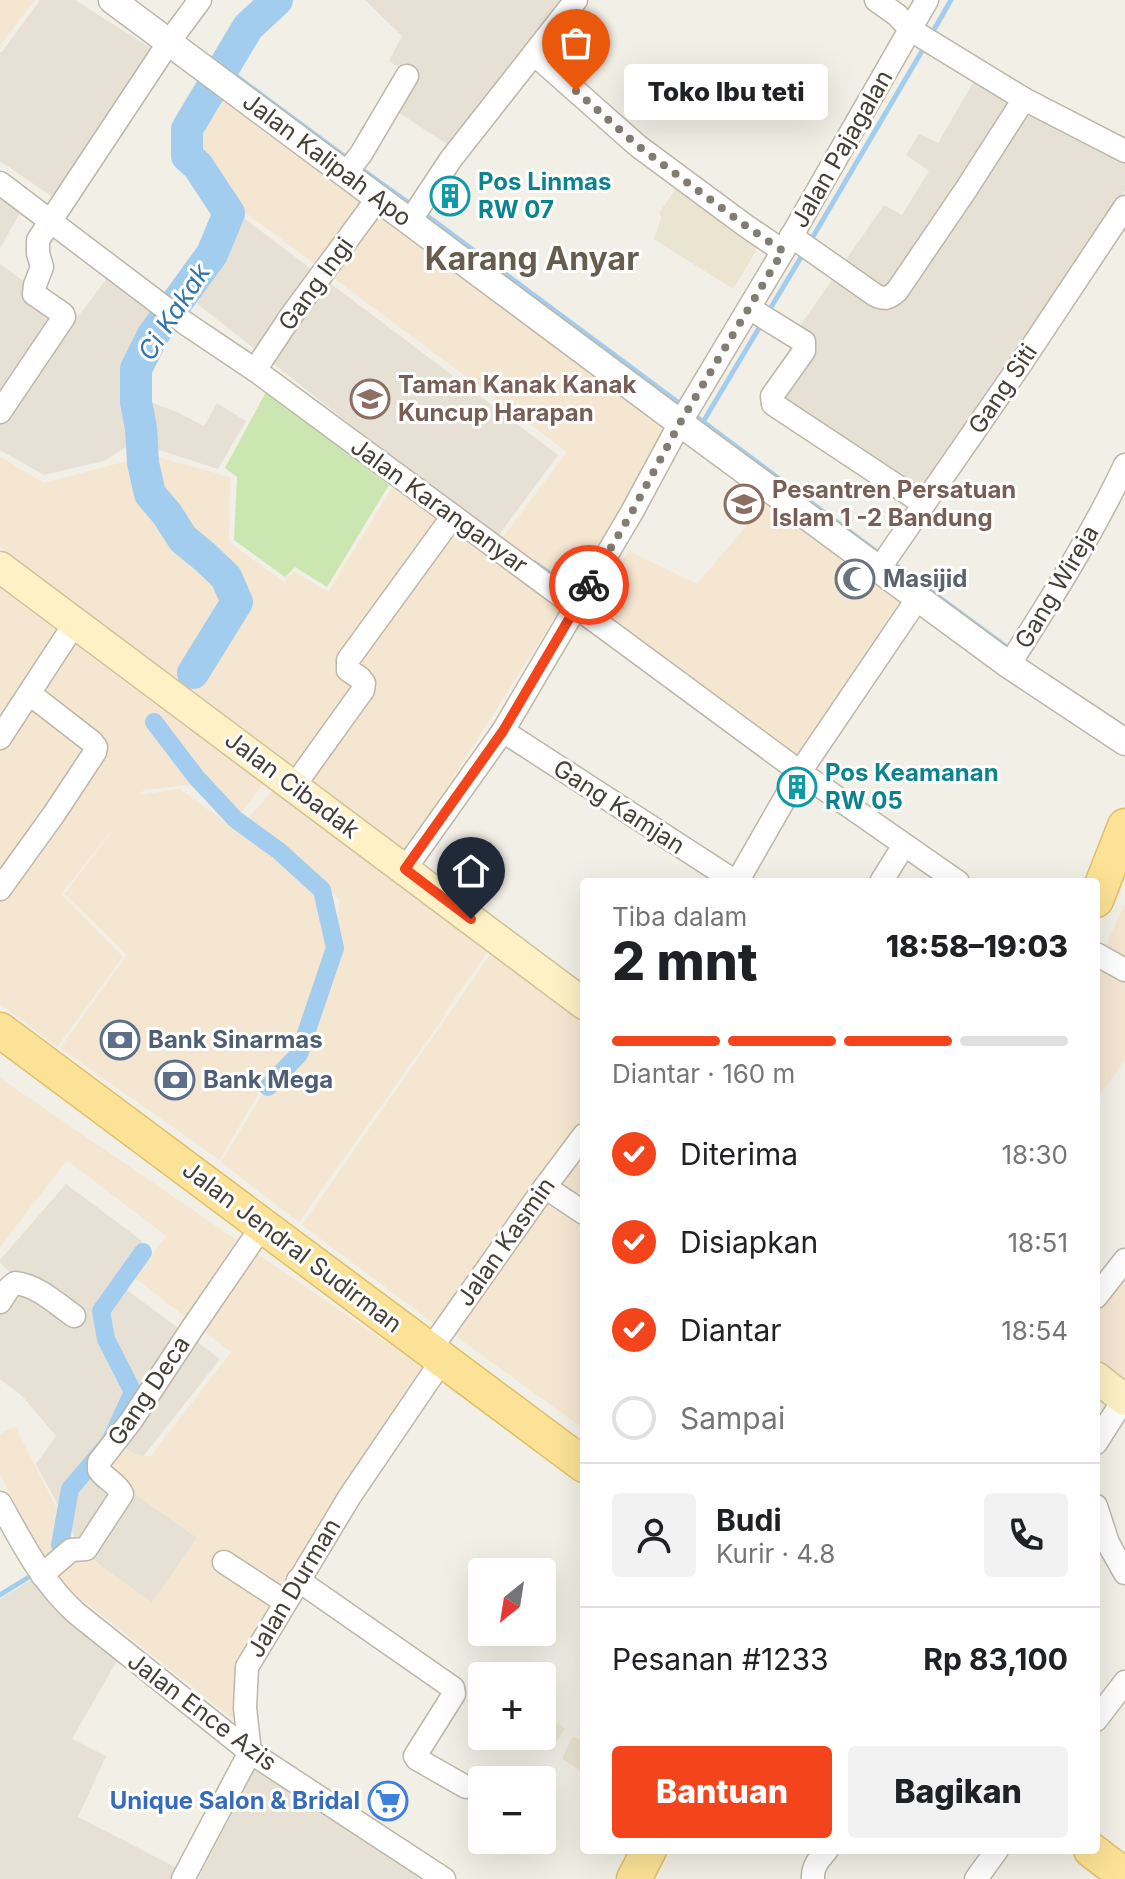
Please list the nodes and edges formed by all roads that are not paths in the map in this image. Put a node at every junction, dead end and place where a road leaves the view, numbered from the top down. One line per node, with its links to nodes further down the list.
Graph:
1 (112, 0): 7 (street, Jalan Kalipah Apo)
2 (200, 0): 7 (street)
3 (576, 0): 8 (street)
4 (876, 0): 6 (street)
5 (927, 0): 6 (street, Jalan Pajagalan)
6 (917, 34): 10 (street); 18 (street, Jalan Pajagalan)
7 (169, 42): 12 (street, Jalan Kalipah Apo); 17 (street)
8 (534, 54): 16 (street); 18 (street)
9 (407, 76): 12 (street)
10 (1024, 99): 11 (street); 18 (street)
11 (1125, 151)
12 (353, 165): 14 (street, Jalan Kalipah Apo)
13 (0, 183): 17 (street, Jalan Karanganyar)
14 (378, 198): 16 (street, Jalan Kalipah Apo); 20 (street, Gang Ingi)
15 (1125, 207): 24 (street, Gang Siti)
16 (415, 212): 22 (street, Jalan Kalipah Apo)
17 (50, 221): 20 (street, Jalan Karanganyar); 21 (street)
18 (787, 244): 19 (street, Jalan Pajagalan)
19 (749, 308): 22 (street, Jalan Pajagalan); 24 (street)
20 (255, 370): 25 (street, Jalan Karanganyar)
21 (0, 412)
22 (680, 423): 27 (street, Jalan Kalipah Apo); 29 (street, Jalan Pajagalan)
23 (1125, 465): 31 (street, Gang Wireja)
24 (924, 504): 27 (street, Gang Siti)
25 (453, 516): 29 (street, Jalan Karanganyar); 37 (street)
26 (0, 567): 30 (main road, Jalan Cibadak)
27 (879, 569): 28 (street, Jalan Kalipah Apo)
28 (918, 598): 31 (street, Jalan Kalipah Apo); 36 (street)
29 (576, 606): 33 (street, Jalan Pajagalan); 36 (street, Jalan Karanganyar)
30 (75, 623): 32 (street); 37 (main road, Jalan Cibadak)
31 (1009, 665): 35 (street, Jalan Kalipah Apo)
32 (30, 694): 34 (street); 45 (street)
33 (503, 731): 40 (street, Jalan Pajagalan); 41 (street, Gang Kamjan)
34 (0, 738)
35 (1125, 742)
36 (800, 772): 39 (street, Jalan Karanganyar); 42 (street)
37 (294, 786): 40 (main road, Jalan Cibadak)
38 (1125, 826): 46 (main road)
39 (904, 845): 43 (street); 44 (street, Jalan Karanganyar)
40 (405, 869): 49 (main road, Jalan Cibadak)
41 (730, 878)
42 (738, 878)
43 (883, 878)
44 (952, 878)
45 (0, 889)
46 (1100, 890)
47 (1100, 956): 48 (street)
48 (1125, 970)
49 (580, 1001)
50 (0, 1030): 54 (main road, Jalan Jendral Sudirman)
51 (580, 1140): 52 (street, Jalan Kasmin)
52 (545, 1187): 53 (street); 59 (street, Jalan Kasmin)
53 (580, 1210)
54 (263, 1225): 59 (main road, Jalan Jendral Sudirman); 68 (street, Gang Deca)
55 (1125, 1260): 56 (street)
56 (1100, 1292)
57 (0, 1302): 58 (street)
58 (74, 1316)
59 (436, 1354): 63 (main road, Jalan Jendral Sudirman); 69 (street, Jalan Durman)
60 (1100, 1380): 61 (main road)
61 (1125, 1400): 62 (street)
62 (1100, 1437)
63 (580, 1462)
64 (0, 1503): 68 (street, Jalan Ence Azis)
65 (1100, 1518): 67 (street)
66 (224, 1562): 70 (street)
67 (1125, 1573)
68 (42, 1575): 73 (street, Jalan Ence Azis)
69 (298, 1580): 70 (street, Jalan Durman); 74 (street)
70 (285, 1602): 73 (street, Jalan Durman)
71 (1125, 1682): 72 (street)
72 (1100, 1715)
73 (250, 1752): 79 (street, Jalan Ence Azis); 81 (street)
74 (466, 1787)
75 (647, 1854): 82 (main road)
76 (824, 1854): 83 (street)
77 (994, 1854): 84 (street)
78 (1096, 1854): 80 (main road)
79 (430, 1875)
80 (1125, 1876)
81 (183, 1879)
82 (634, 1879)
83 (813, 1879)
84 (976, 1879)

